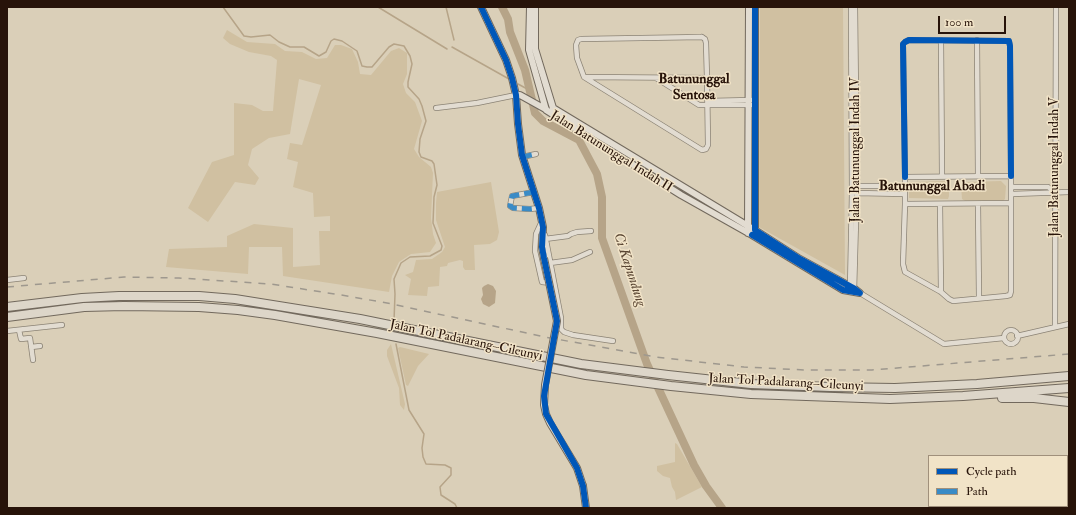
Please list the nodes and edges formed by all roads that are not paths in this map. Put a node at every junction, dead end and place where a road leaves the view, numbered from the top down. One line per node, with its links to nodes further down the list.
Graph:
1 (481, 7): 14 (street)
2 (530, 7): 19 (street, Jalan Batununggal Indah II)
3 (535, 7): 18 (street, Jalan Batununggal Indah II)
4 (749, 7): 16 (street)
5 (755, 7): 16 (street)
6 (851, 7): 26 (street, Jalan Batununggal Indah IV)
7 (855, 7): 26 (street, Jalan Batununggal Indah IV)
8 (1056, 7): 30 (street, Jalan Batununggal Indah V)
9 (941, 40): 10 (street); 22 (street); 25 (street)
10 (977, 40): 23 (street); 24 (street)
11 (584, 77): 12 (street); 13 (street); 15 (street)
12 (656, 78): 13 (street); 15 (street)
13 (707, 78): 15 (street)
14 (518, 95): 17 (street); 19 (street); 21 (street)
15 (708, 103): 16 (street)
16 (751, 103): 42 (street)
17 (436, 108)
18 (553, 108): 19 (street); 42 (street, Jalan Batununggal Indah II)
19 (546, 110): 42 (street, Jalan Batununggal Indah II)
20 (536, 154): 21 (street)
21 (522, 157): 29 (street)
22 (942, 176): 23 (street); 25 (street)
23 (978, 176): 24 (street)
24 (1011, 176): 28 (street)
25 (905, 177): 27 (street)
26 (855, 186): 27 (street); 32 (street, Jalan Batununggal Indah IV)
27 (905, 186): 33 (street)
28 (1012, 187): 30 (street); 34 (street)
29 (534, 192): 39 (street); 39 (street)
30 (1055, 192): 31 (street); 34 (street); 56 (street, Jalan Batununggal Indah V)
31 (1069, 192)
32 (855, 193): 33 (street); 49 (street, Jalan Batununggal Indah IV)
33 (905, 194): 36 (street)
34 (1012, 194): 35 (street)
35 (1012, 203): 38 (street); 51 (street)
36 (905, 204): 37 (street); 50 (street)
37 (940, 204): 38 (street); 50 (street)
38 (978, 204): 51 (street)
39 (539, 208): 40 (street)
40 (542, 224): 43 (street); 48 (street); 69 (street, bridge)
41 (591, 231): 43 (street)
42 (751, 231): 49 (street)
43 (545, 240): 45 (street)
44 (590, 252): 45 (street)
45 (550, 263): 48 (street)
46 (24, 278): 47 (street)
47 (7, 280)
48 (554, 283): 61 (street)
49 (854, 291): 60 (street)
50 (941, 292): 51 (street)
51 (979, 298)
52 (7, 307): 65 (highway, Jalan Tol Padalarang–Cileunyi)
53 (7, 317): 67 (highway, Jalan Tol Padalarang–Cileunyi)
54 (1069, 324): 56 (street)
55 (62, 325): 57 (street)
56 (1055, 326): 59 (street)
57 (19, 330): 58 (street); 63 (street)
58 (7, 331)
59 (1017, 336): 60 (street); 60 (street)
60 (1004, 338)
61 (614, 341)
62 (40, 346): 63 (street)
63 (31, 347): 64 (street)
64 (33, 360)
65 (1069, 376)
66 (1069, 388): 67 (highway, Jalan Tol Padalarang–Cileunyi)
67 (963, 396): 68 (highway)
68 (1069, 402)
69 (586, 508)

